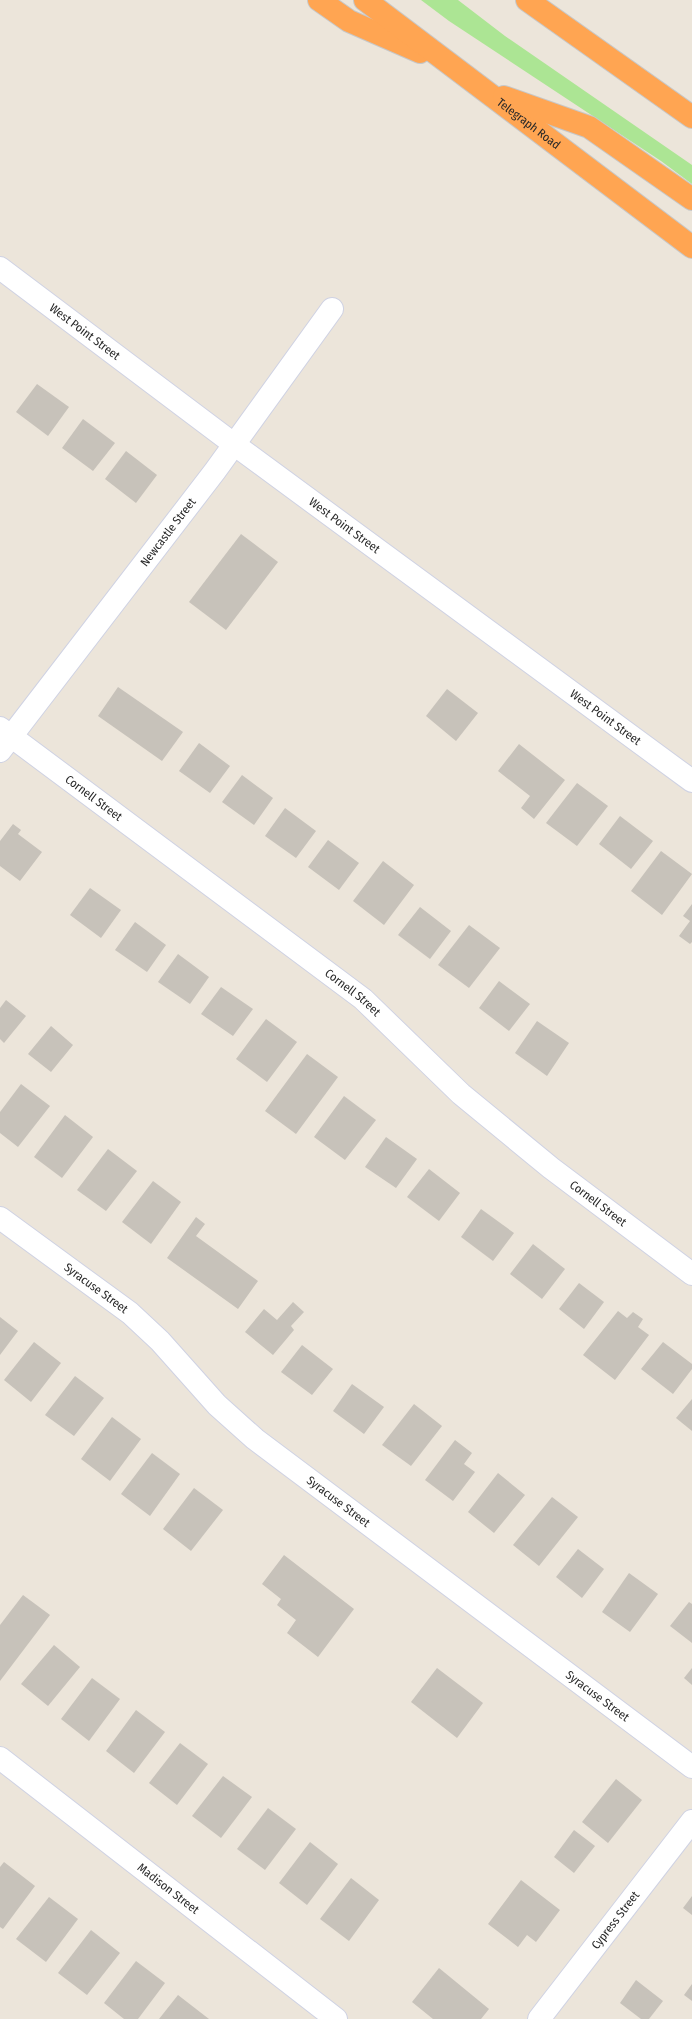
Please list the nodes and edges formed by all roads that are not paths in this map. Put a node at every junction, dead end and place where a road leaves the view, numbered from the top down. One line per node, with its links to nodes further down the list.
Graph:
1 (319, 0): 5 (highway)
2 (365, 0): 5 (highway, Telegraph Road)
3 (527, 0): 6 (highway)
4 (548, 0): 6 (highway)
5 (456, 68): 7 (highway, Telegraph Road)
6 (624, 68): 8 (highway)
7 (483, 89): 9 (highway); 10 (highway, Telegraph Road)
8 (692, 117)
9 (692, 199)
10 (692, 247)
11 (0, 268): 13 (street, West Point Street)
12 (332, 309): 13 (street, Newcastle Street)
13 (235, 444): 14 (street, Newcastle Street); 15 (street, West Point Street)
14 (4, 738): 17 (street, Cornell Street)
15 (692, 780)
16 (0, 1218): 19 (street, Syracuse Street)
17 (692, 1274)
18 (0, 1758): 21 (street, Madison Street)
19 (692, 1767)
20 (692, 1821): 22 (street, Cypress Street)
21 (336, 2019)
22 (539, 2019)

